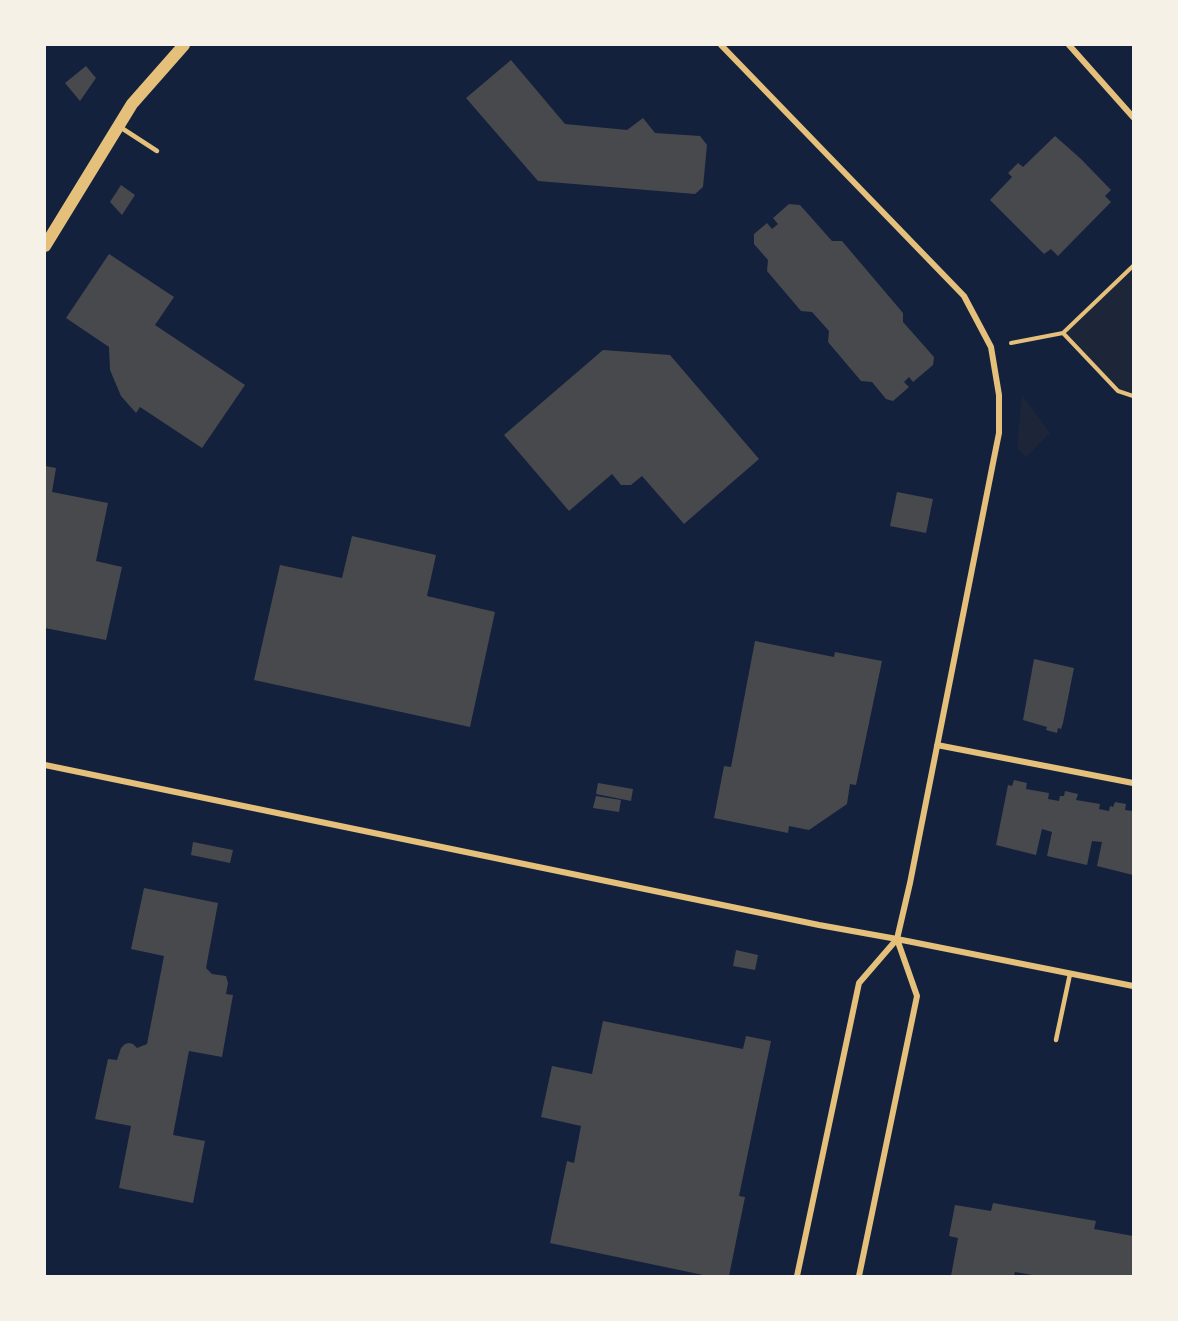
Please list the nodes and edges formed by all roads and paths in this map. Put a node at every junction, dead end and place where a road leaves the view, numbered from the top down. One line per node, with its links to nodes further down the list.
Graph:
1 (184, 45): 5 (main road)
2 (722, 45): 10 (street)
3 (1069, 45): 4 (street)
4 (1133, 117)
5 (118, 126): 6 (lane); 7 (main road)
6 (157, 150)
7 (45, 246)
8 (1133, 266): 9 (path)
9 (1063, 333): 10 (path); 11 (path)
10 (991, 347): 12 (street)
11 (1133, 396)
12 (937, 745): 14 (street); 15 (street)
13 (45, 765): 15 (street)
14 (1133, 783)
15 (897, 939): 16 (street); 19 (street); 20 (street)
16 (1070, 974): 17 (street); 18 (lane)
17 (1133, 986)
18 (1056, 1040)
19 (797, 1276)
20 (859, 1276)

